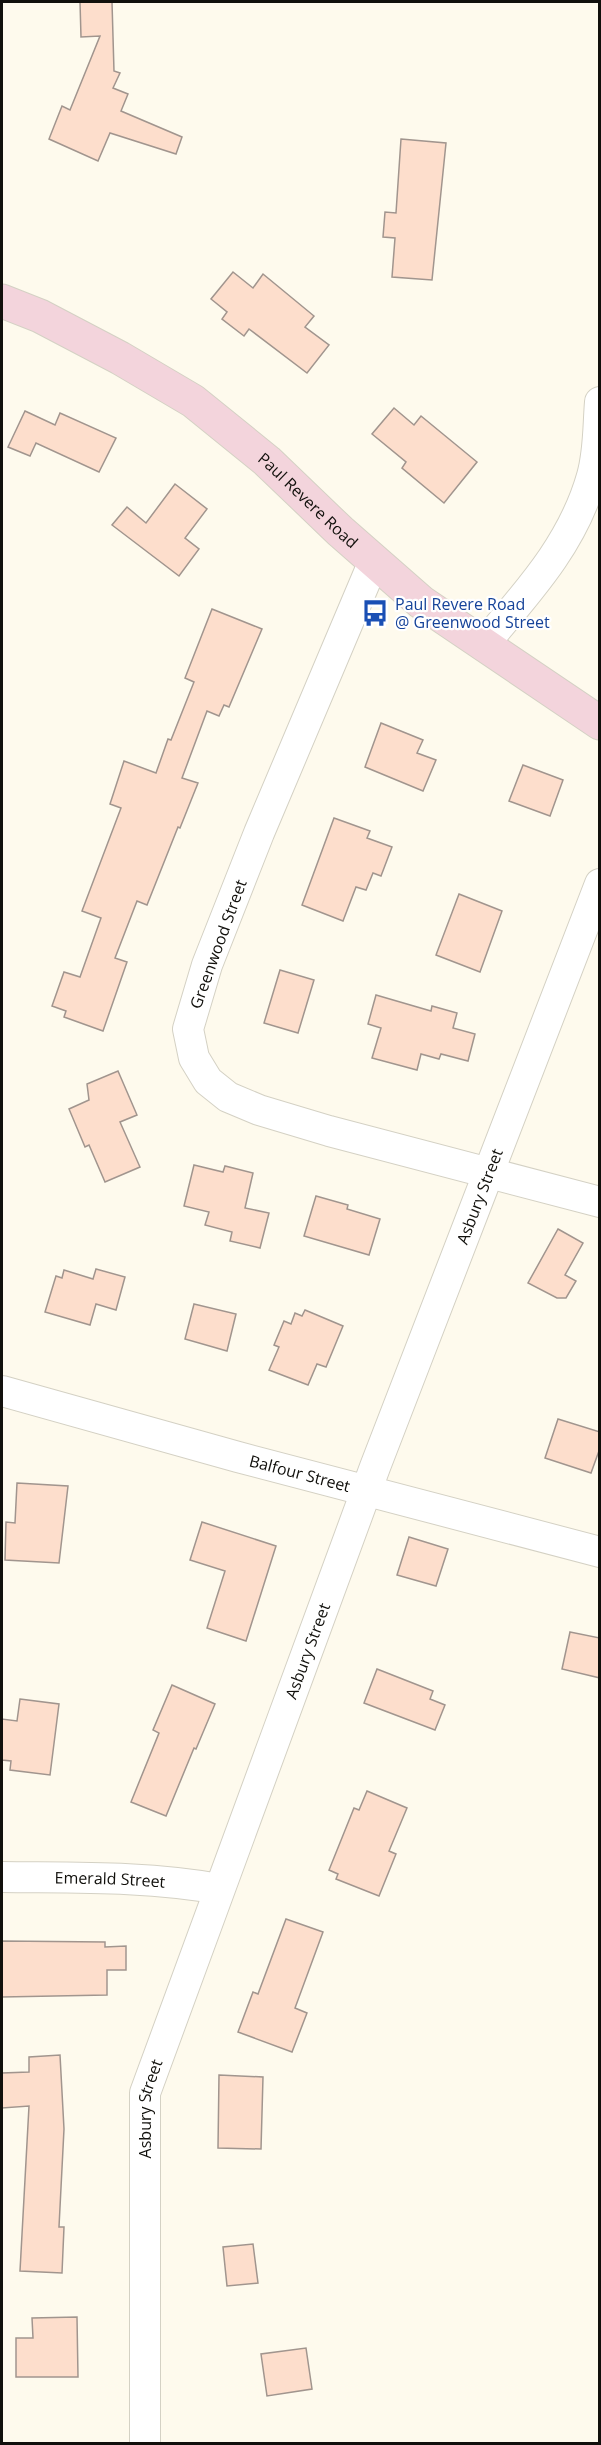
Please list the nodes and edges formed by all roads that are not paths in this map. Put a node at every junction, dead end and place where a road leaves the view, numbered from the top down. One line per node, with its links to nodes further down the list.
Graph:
1 (2, 301): 3 (street, Paul Revere Road)
2 (600, 402): 4 (street)
3 (374, 561): 4 (street, Paul Revere Road); 7 (street, Greenwood Street)
4 (483, 645): 5 (street, Paul Revere Road)
5 (600, 723)
6 (600, 884): 7 (street, Asbury Street)
7 (489, 1173): 8 (street, Greenwood Street); 10 (street, Asbury Street)
8 (600, 1202)
9 (2, 1391): 10 (street, Balfour Street)
10 (366, 1491): 11 (street, Balfour Street); 13 (street, Asbury Street)
11 (600, 1552)
12 (2, 1877): 13 (street, Emerald Street)
13 (219, 1889): 14 (street, Asbury Street)
14 (145, 2444)

